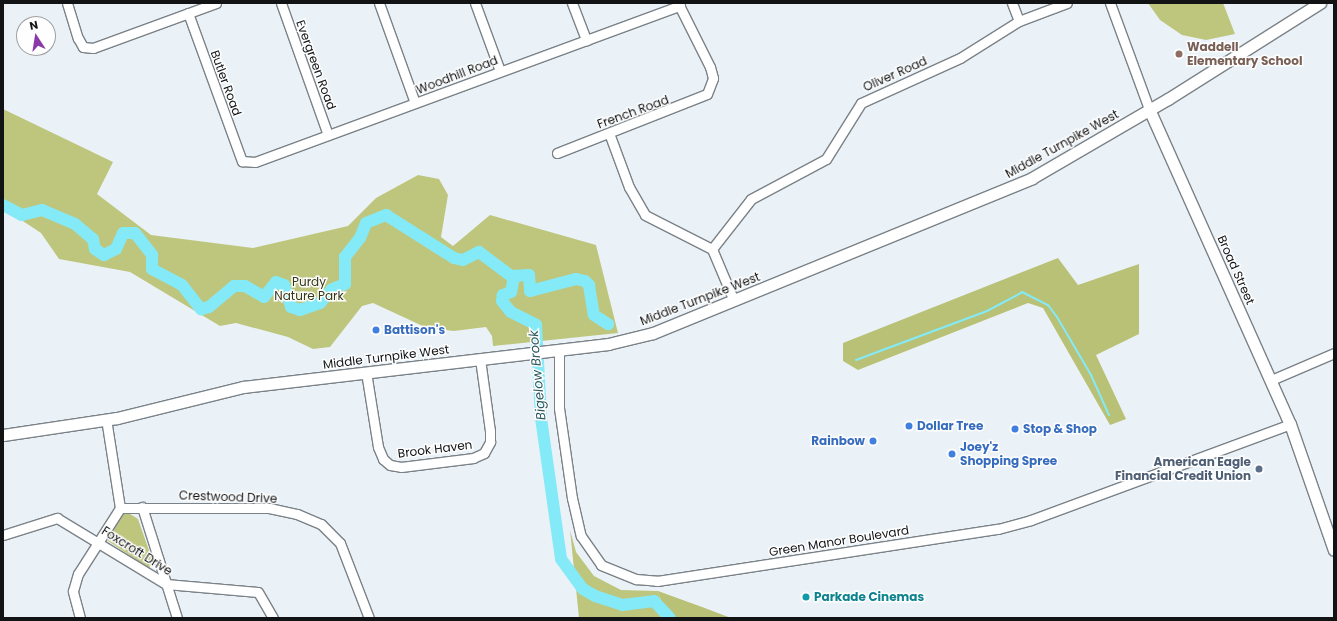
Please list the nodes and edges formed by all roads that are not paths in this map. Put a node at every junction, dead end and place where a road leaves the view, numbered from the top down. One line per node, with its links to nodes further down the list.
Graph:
1 (68, 3): 12 (street)
2 (216, 3): 12 (street)
3 (281, 3): 19 (street, Evergreen Road)
4 (379, 3): 16 (street)
5 (476, 3): 15 (street)
6 (572, 3): 14 (street)
7 (1012, 3): 13 (street)
8 (1066, 3): 13 (street, Oliver Road)
9 (1110, 3): 17 (street, Broad Street)
10 (1320, 3): 17 (main road, Middle Turnpike West)
11 (679, 4): 14 (street, Woodhill Road); 18 (street, French Road)
12 (188, 13): 21 (street, Butler Road)
13 (1019, 21): 22 (street, Oliver Road)
14 (586, 40): 15 (street, Woodhill Road)
15 (500, 71): 16 (street, Woodhill Road)
16 (415, 104): 19 (street, Woodhill Road)
17 (1149, 109): 23 (main road, Middle Turnpike West); 28 (main road, Broad Street)
18 (609, 133): 20 (street, French Road); 22 (street)
19 (328, 135): 21 (street, Woodhill Road)
20 (558, 152)
21 (242, 161)
22 (712, 249): 23 (street)
23 (734, 301): 24 (main road, Middle Turnpike West)
24 (559, 350): 26 (main road, Middle Turnpike West); 30 (street, Green Manor Boulevard)
25 (1334, 353): 28 (street)
26 (480, 359): 27 (main road, Middle Turnpike West); 27 (street, Brook Haven)
27 (366, 372): 29 (main road, Middle Turnpike West)
28 (1271, 380): 30 (main road, Broad Street)
29 (106, 419): 31 (main road, Middle Turnpike West); 33 (street)
30 (1290, 424): 36 (main road, Broad Street)
31 (3, 435)
32 (142, 507): 33 (street, Crestwood Drive); 37 (street); 41 (street, Crestwood Drive)
33 (120, 508): 35 (street)
34 (3, 535): 35 (street, Foxcroft Drive)
35 (97, 541): 37 (street, Foxcroft Drive); 38 (street)
36 (1334, 550)
37 (166, 584): 39 (street); 40 (street, Foxcroft Drive)
38 (80, 618)
39 (177, 618)
40 (273, 618)
41 (369, 618)

